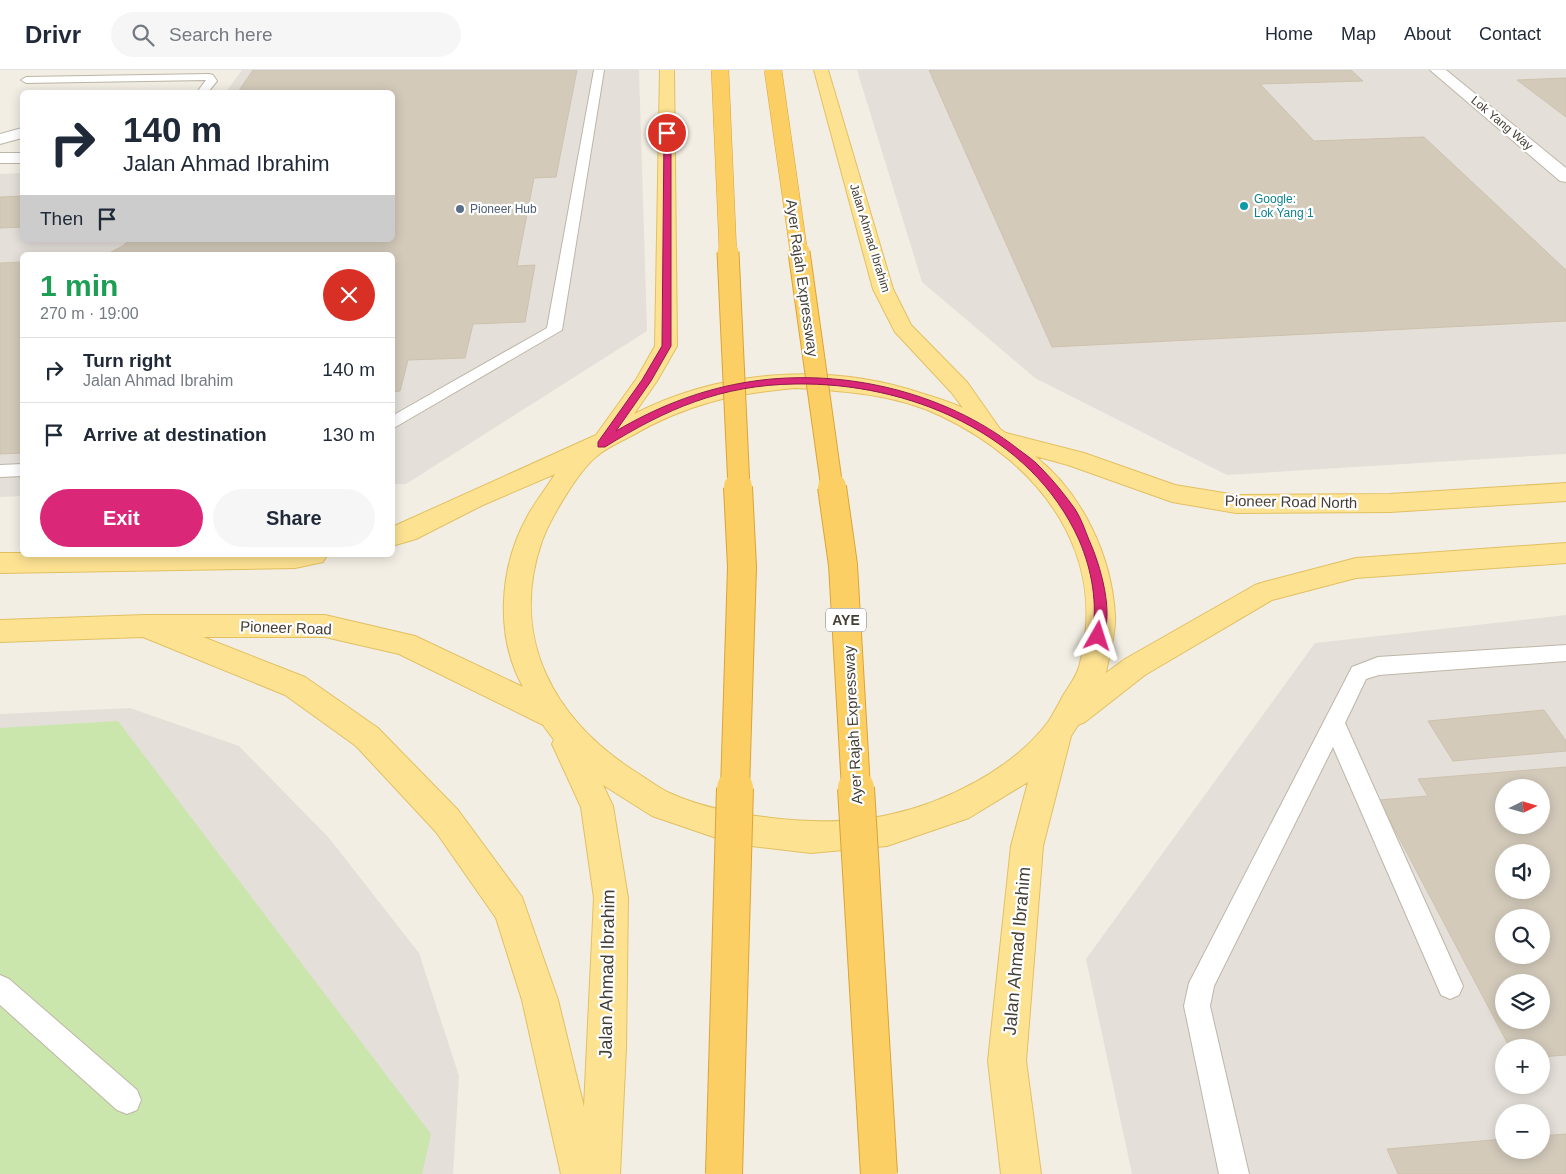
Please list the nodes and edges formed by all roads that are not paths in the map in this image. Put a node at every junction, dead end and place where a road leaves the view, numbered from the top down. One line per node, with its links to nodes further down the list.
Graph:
1 (599, 70): 14 (lane)
2 (720, 70): 35 (highway, bridge)
3 (773, 70): 36 (highway, Ayer Rajah Expressway / AYE, bridge)
4 (821, 70): 15 (main road, Jalan Ahmad Ibrahim)
5 (1437, 70): 13 (street, Lok Yang Way)
6 (665, 72): 16 (main road)
7 (26, 80): 8 (lane)
8 (205, 90)
9 (20, 134): 10 (street)
10 (0, 139)
11 (0, 158): 12 (street)
12 (20, 158)
13 (1566, 177)
14 (395, 422)
15 (994, 435): 16 (main road); 19 (main road, Pioneer Road North); 29 (main road)
16 (595, 448): 20 (main road); 27 (main road)
17 (20, 470): 18 (lane)
18 (0, 471)
19 (1566, 492)
20 (395, 536)
21 (1566, 553): 29 (main road)
22 (301, 557): 23 (main road)
23 (0, 563)
24 (145, 626): 25 (main road, Pioneer Road); 27 (main road, Pioneer Road); 33 (main road)
25 (0, 631)
26 (1566, 653): 28 (lane)
27 (556, 720): 29 (main road); 34 (main road, Jalan Ahmad Ibrahim)
28 (1334, 724): 30 (lane); 38 (lane)
29 (1062, 726): 37 (main road, Jalan Ahmad Ibrahim)
30 (1450, 986)
31 (0, 988): 32 (lane)
32 (127, 1100)
33 (581, 1174)
34 (600, 1174)
35 (724, 1174)
36 (879, 1174)
37 (1021, 1174)
38 (1234, 1174)

